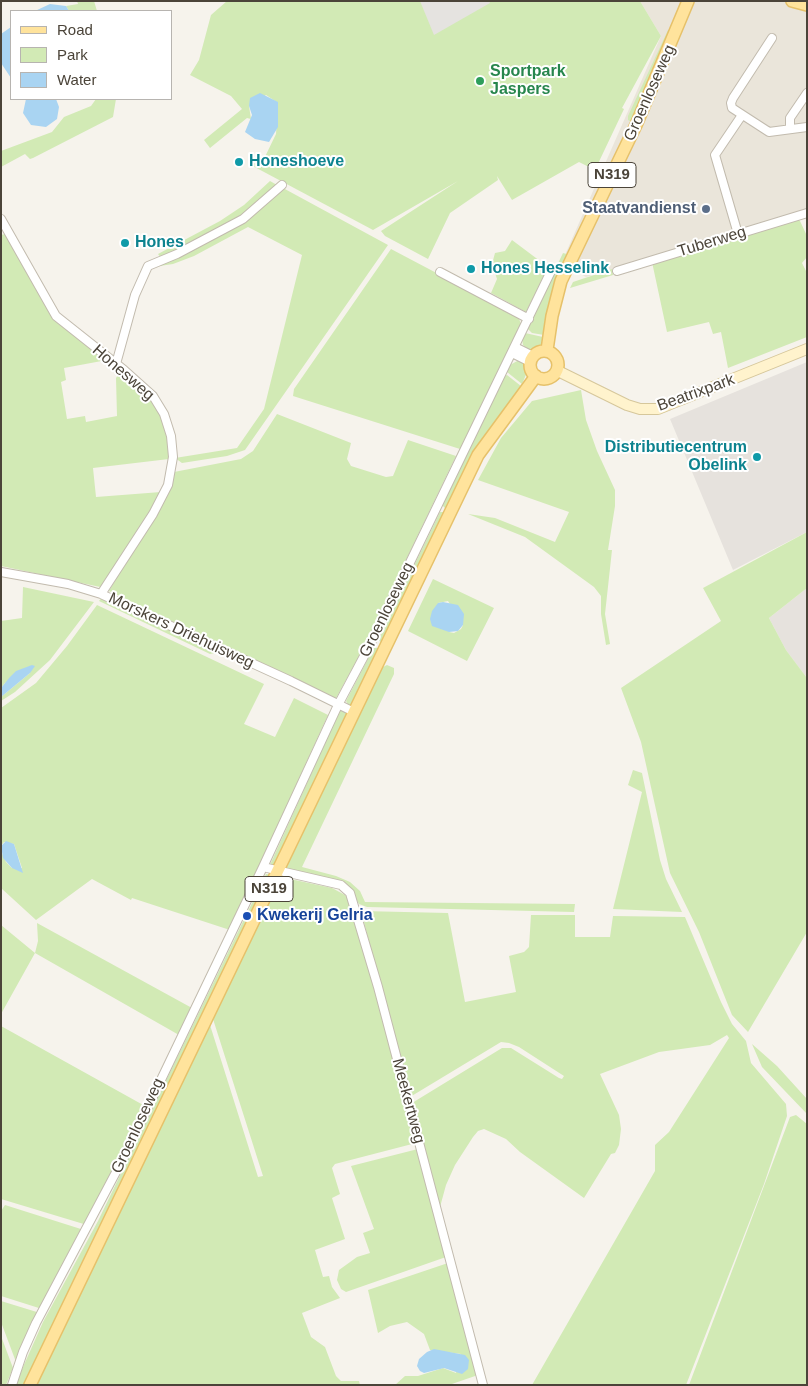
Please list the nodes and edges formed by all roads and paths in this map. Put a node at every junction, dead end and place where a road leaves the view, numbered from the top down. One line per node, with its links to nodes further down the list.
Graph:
1 (688, 1): 19 (main road, Groenloseweg / N319)
2 (792, 1): 3 (main road)
3 (807, 5)
4 (772, 38): 6 (street)
5 (807, 93): 8 (street)
6 (742, 115): 8 (street); 12 (street)
7 (807, 127): 8 (street)
8 (790, 129)
9 (282, 185): 21 (street)
10 (807, 213): 12 (street, Tuberweg)
11 (1, 219): 21 (street, Honesweg)
12 (738, 234): 14 (street, Tuberweg)
13 (552, 269): 16 (street, Groenloseweg)
14 (617, 271)
15 (440, 272): 16 (street)
16 (528, 319): 18 (street, Groenloseweg)
17 (807, 349): 22 (street, Beatrixpark)
18 (513, 350): 20 (street); 26 (street, Groenloseweg)
19 (547, 350): 20 (main road); 22 (main road)
20 (532, 359): 23 (main road)
21 (116, 364): 25 (street, Honesweg)
22 (558, 371): 23 (main road)
23 (536, 376): 27 (main road, Groenloseweg / N319)
24 (1, 572): 25 (street, Morskers Driehuisweg)
25 (101, 594): 26 (street, Morskers Driehuisweg)
26 (338, 705): 27 (street, Morskers Driehuisweg); 28 (street, Groenloseweg)
27 (354, 712): 29 (main road, Groenloseweg / N319)
28 (263, 867): 29 (street); 30 (street, Groenloseweg)
29 (278, 870): 31 (main road, Groenloseweg / N319); 32 (street, Meekertweg)
30 (12, 1385)
31 (30, 1385)
32 (483, 1385)

